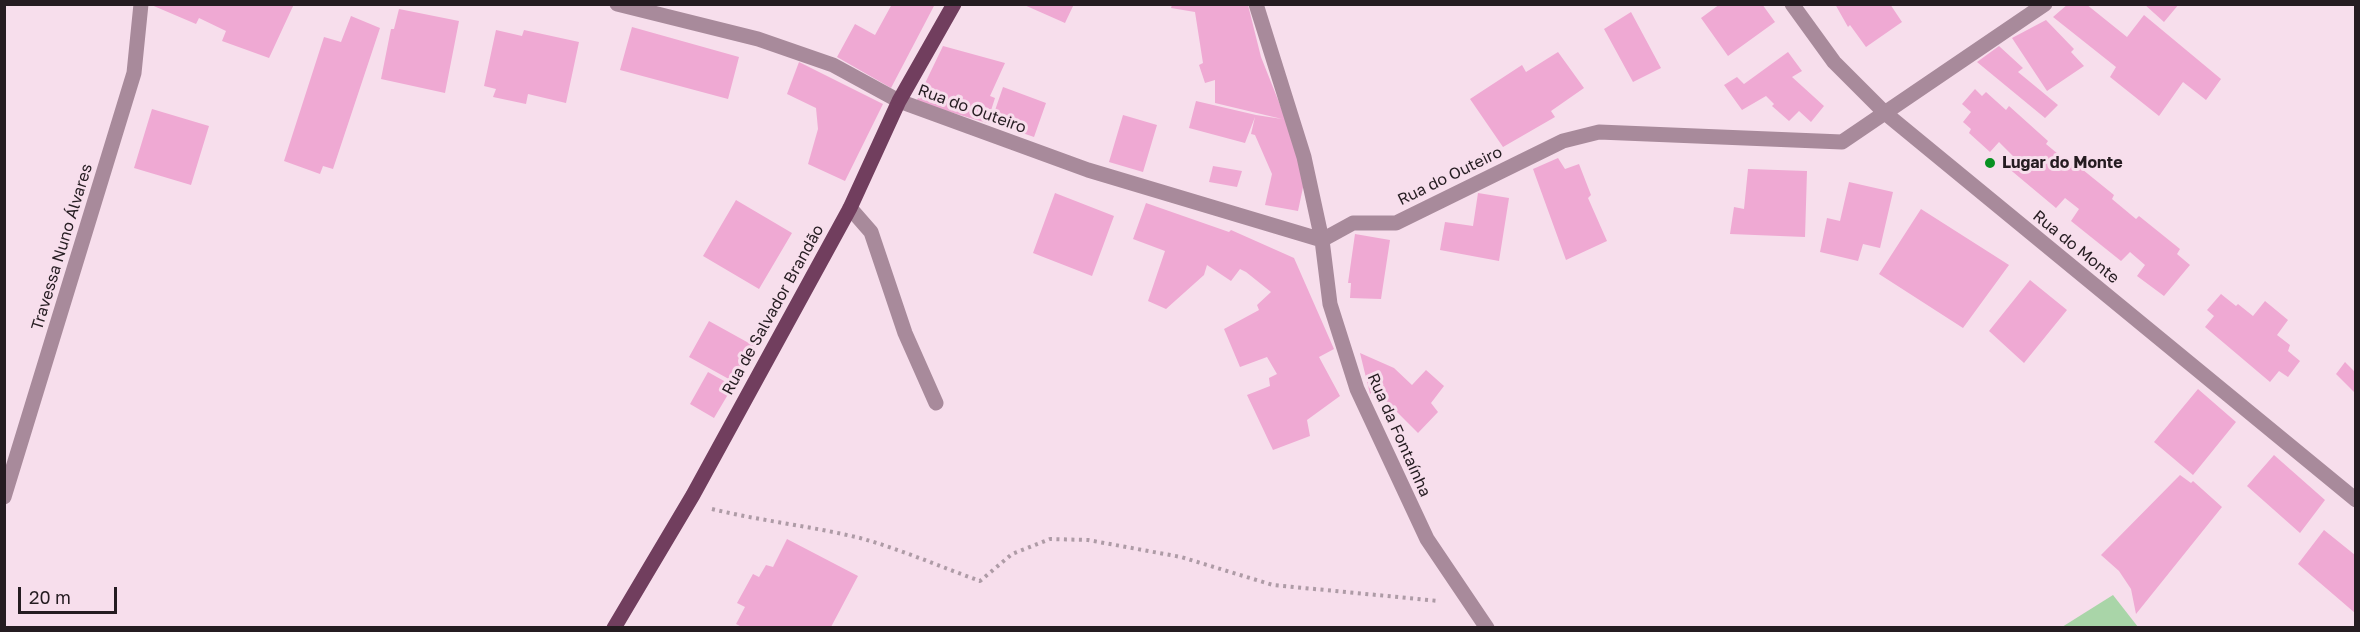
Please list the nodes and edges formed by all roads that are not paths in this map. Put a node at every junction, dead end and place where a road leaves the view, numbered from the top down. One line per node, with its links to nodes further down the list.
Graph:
1 (141, 4): 12 (street, Travessa Nuno Álvares)
2 (617, 4): 7 (street, Rua do Outeiro)
3 (954, 4): 7 (main road, Rua de Salvador Brandão)
4 (1256, 4): 10 (street, Rua da Fontaínha)
5 (1792, 4): 8 (street, Rua do Monte)
6 (2044, 4): 8 (street, Rua do Outeiro)
7 (899, 101): 9 (main road, Rua de Salvador Brandão); 10 (street, Rua do Outeiro)
8 (1885, 113): 10 (street, Rua do Outeiro); 13 (street, Rua do Monte)
9 (850, 208): 11 (street); 14 (main road, Rua de Salvador Brandão)
10 (1323, 240): 15 (street, Rua da Fontaínha)
11 (936, 402)
12 (4, 497)
13 (2355, 498)
14 (614, 627)
15 (1486, 627)

